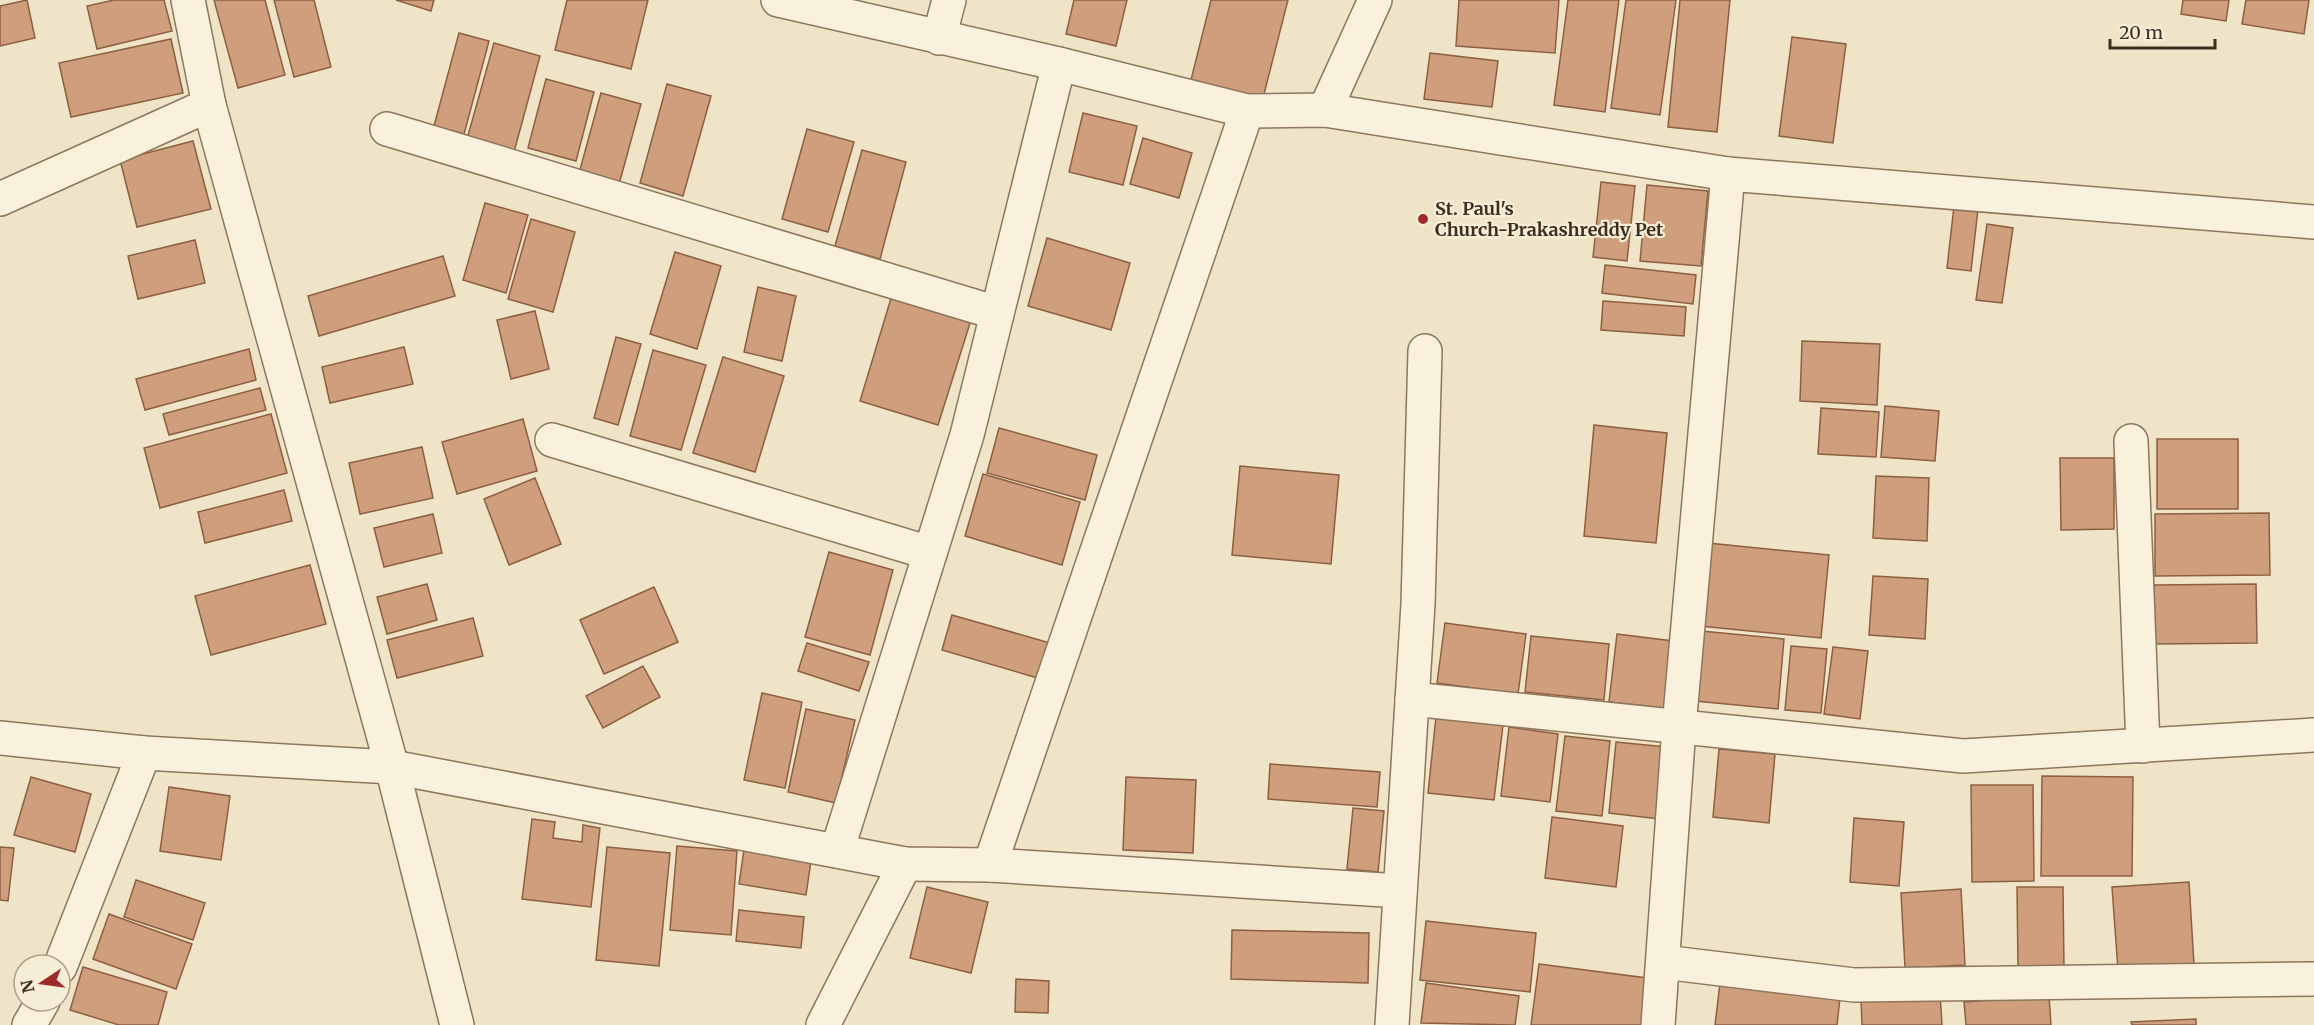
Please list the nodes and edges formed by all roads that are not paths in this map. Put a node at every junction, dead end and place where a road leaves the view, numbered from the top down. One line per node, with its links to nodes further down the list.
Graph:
1 (188, 0): 7 (street)
2 (778, 0): 5 (street)
3 (949, 0): 5 (street)
4 (1375, 0): 8 (street)
5 (939, 38): 6 (street)
6 (1059, 64): 9 (street); 14 (street)
7 (208, 105): 12 (street); 25 (street)
8 (1325, 110): 9 (street); 11 (street)
9 (1247, 111): 28 (street)
10 (387, 129): 14 (street)
11 (1728, 174): 13 (street); 20 (street)
12 (0, 199)
13 (2314, 222)
14 (997, 313): 18 (street)
15 (1425, 351): 19 (street)
16 (552, 440): 18 (street)
17 (2131, 441): 23 (street)
18 (930, 553): 26 (street)
19 (1412, 699): 20 (street); 29 (street)
20 (1679, 727): 23 (street); 31 (street)
21 (2314, 735): 23 (street)
22 (0, 738): 24 (street)
23 (2144, 746)
24 (144, 753): 25 (street); 30 (street)
25 (392, 767): 26 (street); 33 (street)
26 (837, 851): 27 (street)
27 (905, 864): 28 (street); 34 (street)
28 (990, 865): 29 (street)
29 (1400, 891): 35 (street)
30 (65, 953)
31 (1663, 962): 32 (street); 36 (street)
32 (2314, 979)
33 (457, 1025)
34 (823, 1025)
35 (1392, 1025)
36 (1658, 1025)

